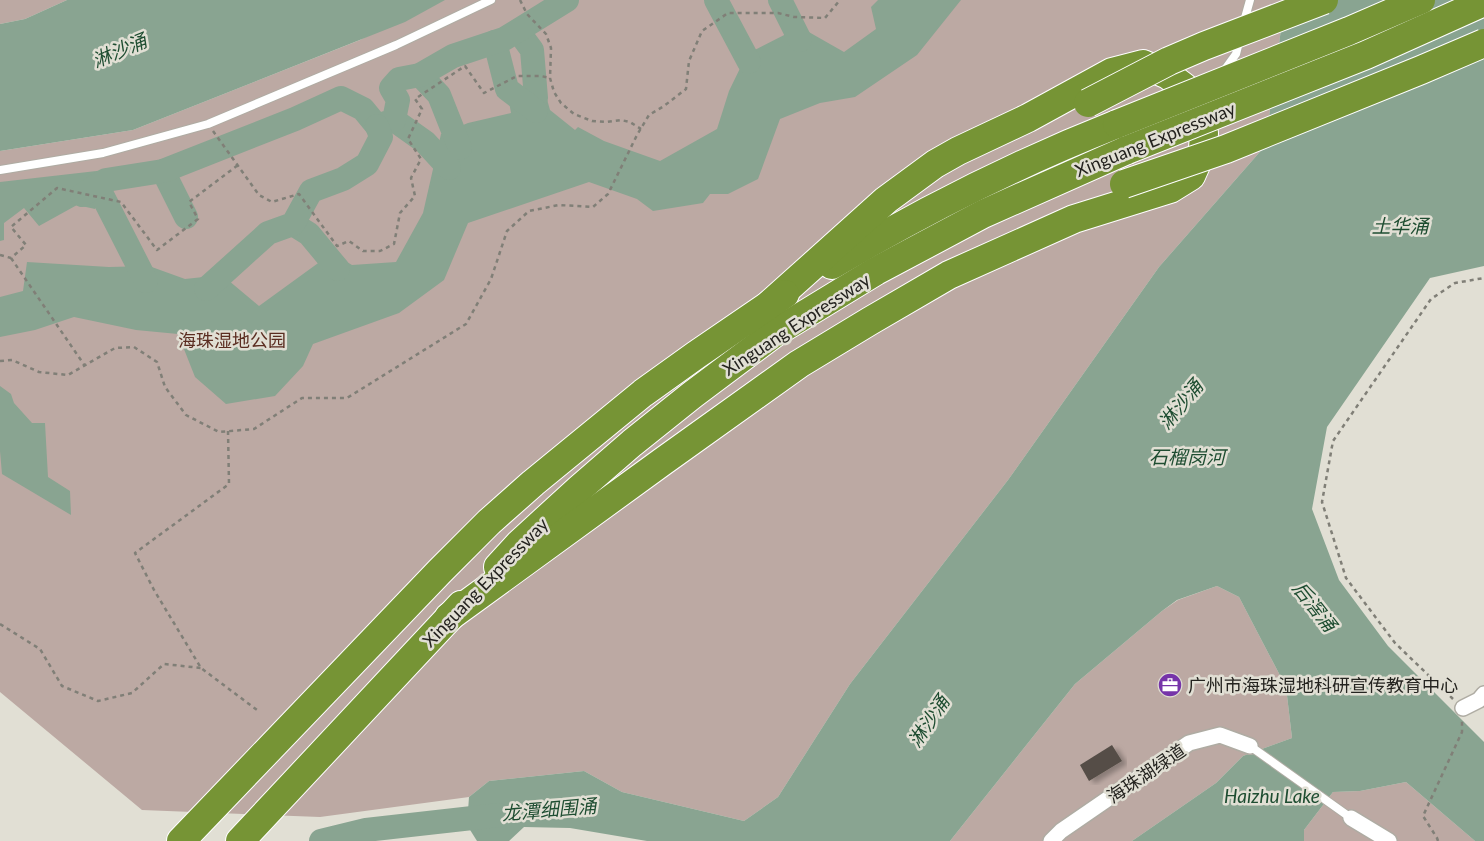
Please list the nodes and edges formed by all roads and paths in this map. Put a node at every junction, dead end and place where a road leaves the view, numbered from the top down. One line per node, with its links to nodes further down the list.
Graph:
1 (491, 0): 11 (lane)
2 (520, 0): 9 (path)
3 (840, 0): 12 (path)
4 (1250, 0): 10 (lane)
5 (1324, 0): 18 (highway, bridge)
6 (1421, 0): 18 (highway, Xinguang Expressway, bridge)
7 (1484, 2): 22 (highway, Xinguang Expressway, bridge)
8 (1484, 43): 22 (highway, bridge)
9 (550, 78): 12 (path); 13 (path)
10 (1197, 108): 18 (highway); 23 (highway)
11 (208, 124): 13 (path); 14 (lane)
12 (641, 129): 21 (path)
13 (238, 165): 16 (path)
14 (0, 170)
15 (0, 255): 16 (path)
16 (11, 258): 20 (path)
17 (1484, 278): 27 (path)
18 (770, 304): 32 (highway, Xinguang Expressway)
19 (0, 361): 20 (path)
20 (85, 366): 21 (path)
21 (228, 431): 25 (path)
22 (632, 443): 23 (highway, Xinguang Expressway)
23 (449, 617): 33 (highway, Xinguang Expressway)
24 (0, 624): 25 (path)
25 (200, 668): 28 (path)
26 (1484, 694): 27 (street)
27 (1463, 708)
28 (256, 710)
29 (1462, 732): 36 (path)
30 (1250, 746): 31 (lane); 34 (street, 海珠湖绿道)
31 (1351, 818): 35 (street)
32 (181, 841)
33 (240, 841)
34 (1051, 841)
35 (1389, 841)
36 (1438, 841)

